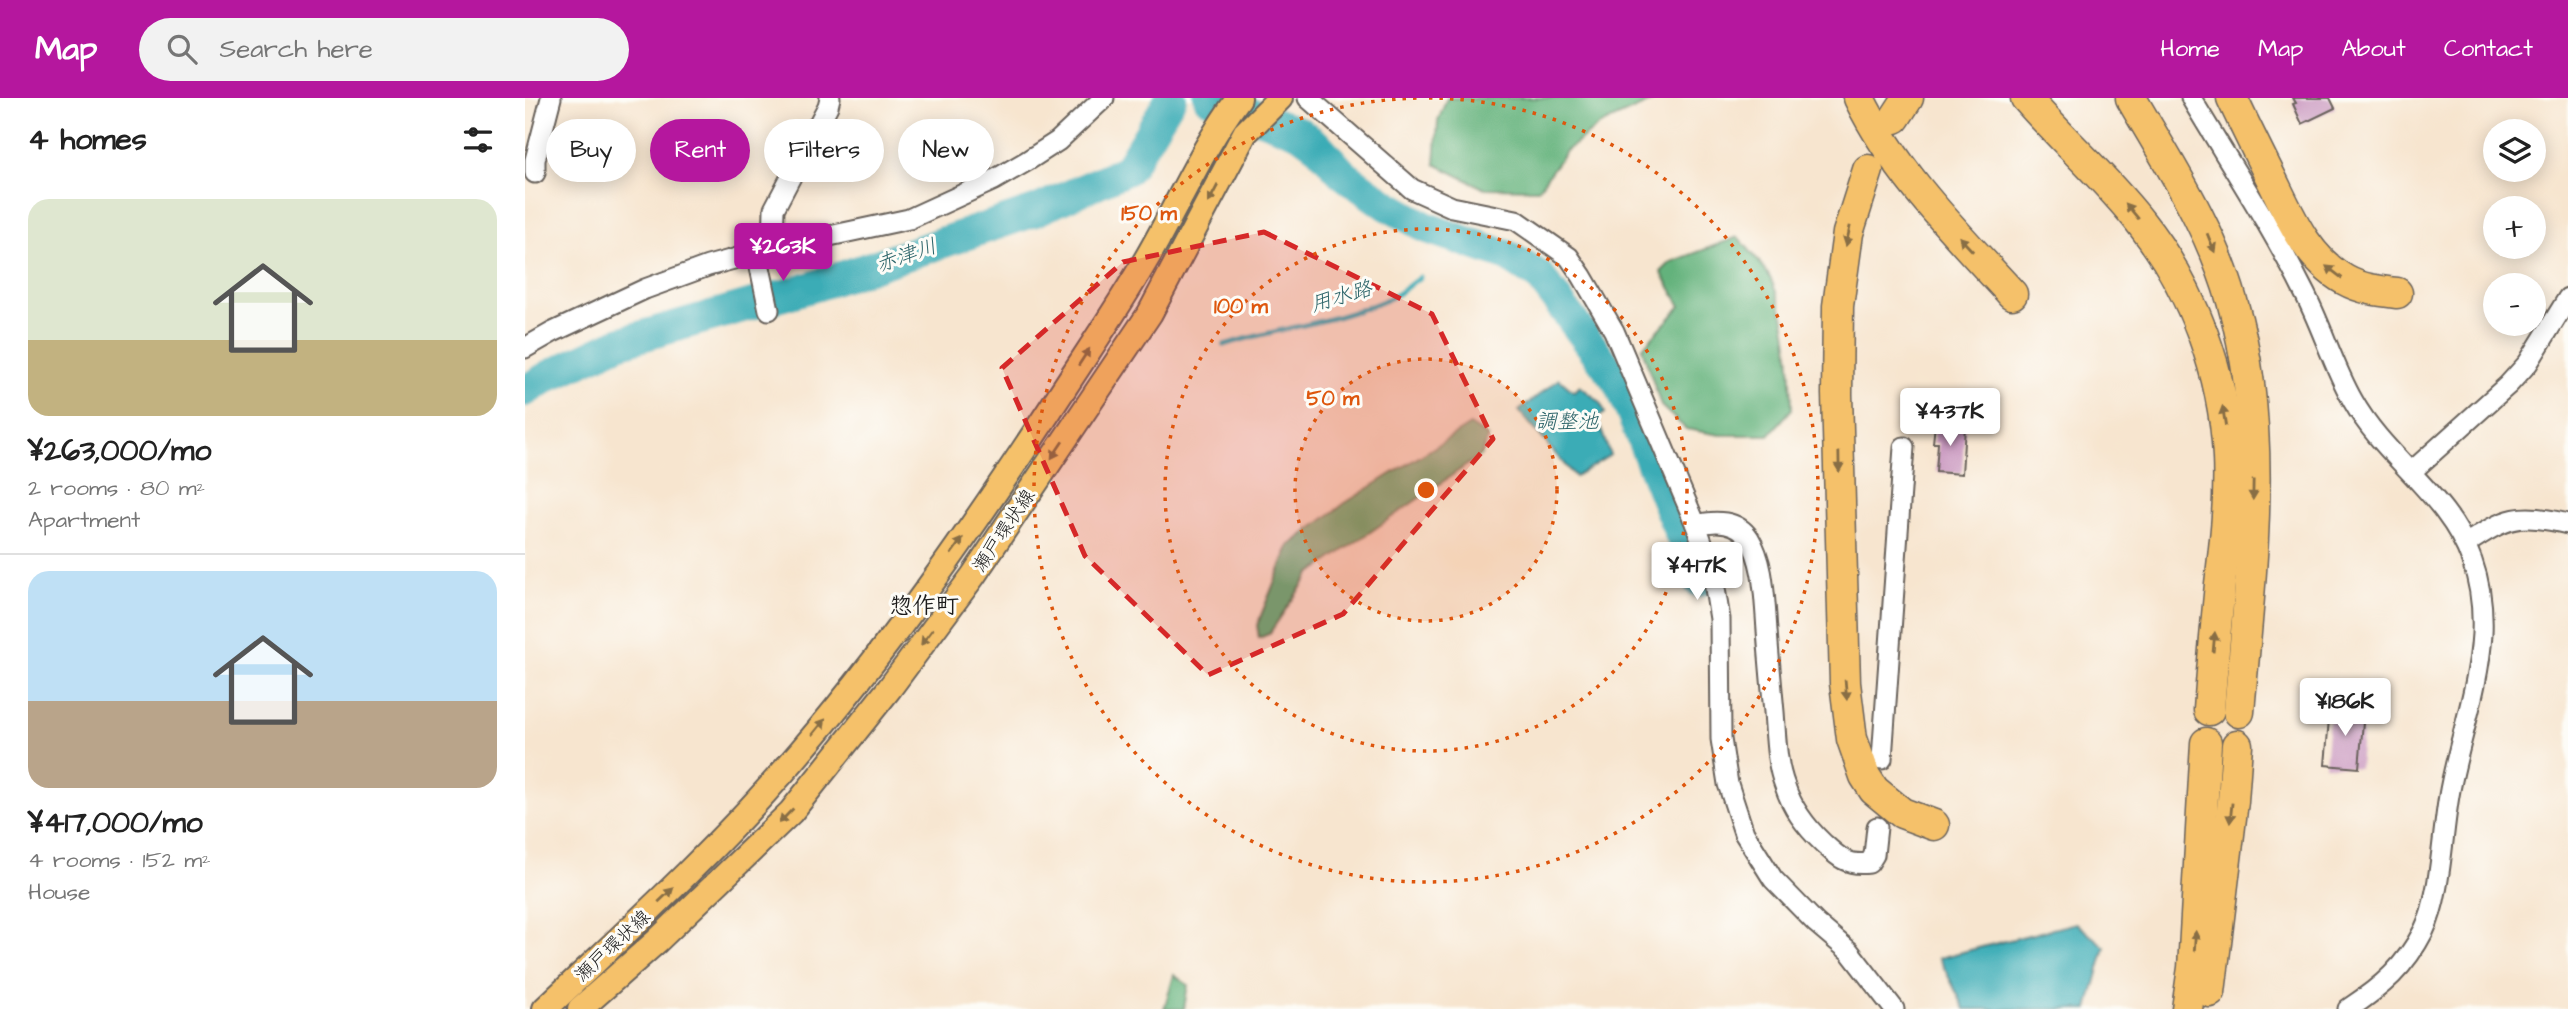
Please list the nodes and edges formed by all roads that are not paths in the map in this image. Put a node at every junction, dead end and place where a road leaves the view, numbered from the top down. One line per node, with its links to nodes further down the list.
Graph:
1 (551, 98): 13 (street)
2 (829, 98): 14 (street)
3 (1104, 98): 14 (street)
4 (1239, 98): 32 (main road, 瀬戸環状線, one-way to 4)
5 (1308, 98): 23 (street)
6 (1859, 98): 16 (highway, one-way to 6)
7 (2027, 98): 25 (highway, one-way to 7)
8 (2131, 98): 26 (highway, one-way to 26)
9 (2191, 98): 21 (street)
10 (2232, 98): 15 (highway, one-way to 10)
11 (1276, 102): 33 (main road, 瀬戸環状線, one-way to 33)
12 (1868, 170): 30 (highway, one-way to 30)
13 (535, 173)
14 (763, 255): 18 (street); 19 (street)
15 (2397, 293)
16 (2012, 294)
17 (2568, 298): 21 (street)
18 (769, 310)
19 (525, 348)
20 (1904, 447): 29 (street)
21 (2411, 472): 24 (street)
22 (2568, 524): 24 (street)
23 (1696, 525): 31 (street); 34 (street)
24 (2466, 544): 37 (street)
25 (2209, 710)
26 (2239, 712)
27 (2206, 743): 35 (highway, one-way to 27)
28 (2237, 745): 36 (highway, one-way to 36)
29 (1882, 759)
30 (1934, 825)
31 (1877, 828)
32 (545, 1009)
33 (580, 1009)
34 (1894, 1009)
35 (2187, 1009)
36 (2207, 1009)
37 (2348, 1009)

